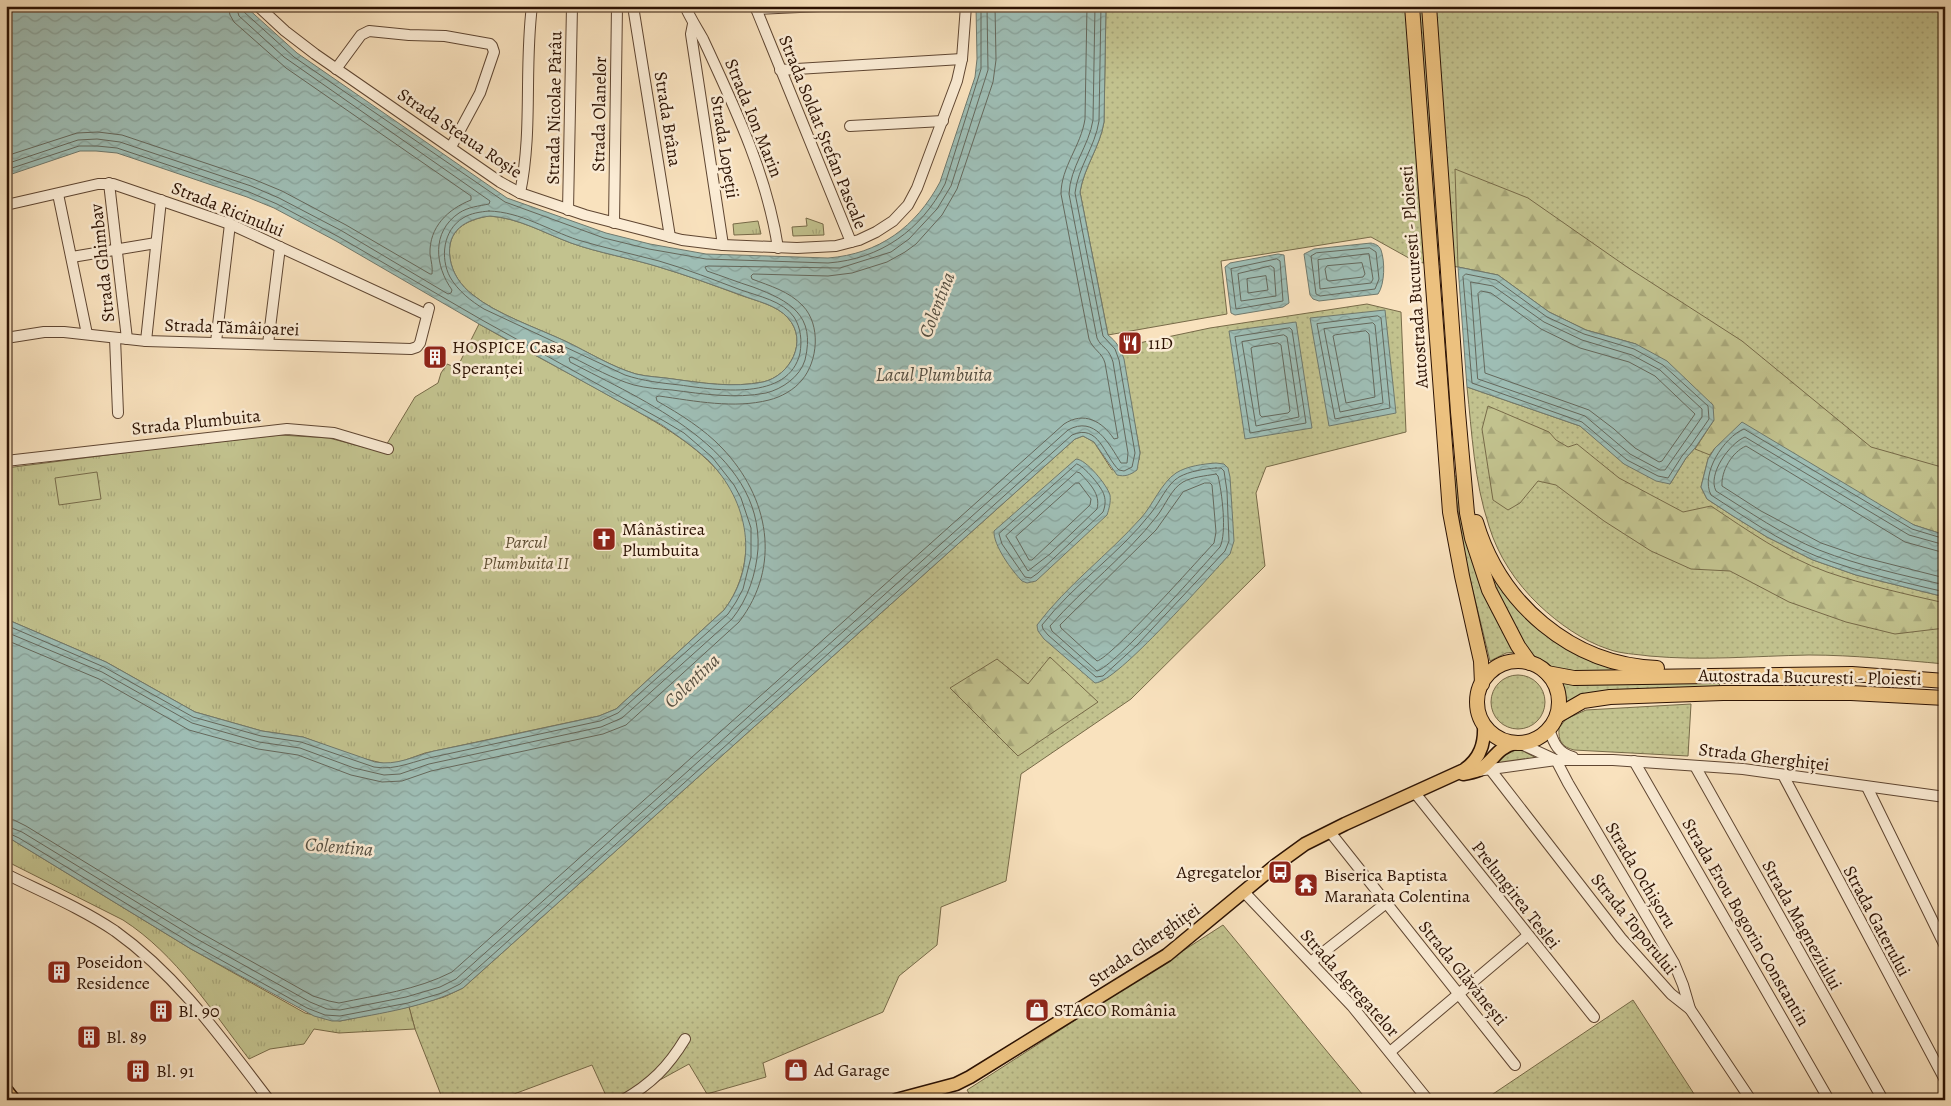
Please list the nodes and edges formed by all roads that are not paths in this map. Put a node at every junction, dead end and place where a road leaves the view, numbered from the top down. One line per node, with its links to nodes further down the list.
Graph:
1 (258, 6): 14 (street, Strada Steaua Roșie)
2 (532, 6): 20 (street)
3 (572, 6): 24 (street, Strada Nicolae Pârâu)
4 (617, 6): 25 (street, Strada Olanelor)
5 (633, 6): 27 (street, Strada Brâna)
6 (685, 6): 12 (street, Strada Ion Marin)
7 (821, 6): 11 (street)
8 (966, 6): 13 (street, Strada Steaua Roșie)
9 (1412, 6): 51 (highway, Autostrada Bucuresti - Ploiesti)
10 (1429, 6): 45 (highway, Autostrada Bucuresti - Ploiesti)
11 (755, 8): 15 (street, Strada Soldat Ștefan Pascale)
12 (692, 24): 30 (street, Strada Lopeții); 32 (street, Strada Ion Marin)
13 (962, 59): 15 (street); 16 (street, Strada Steaua Roșie)
14 (336, 69): 18 (street, Strada Steaua Roșie); 18 (street)
15 (780, 70): 28 (street, Strada Soldat Ștefan Pascale)
16 (943, 121): 17 (street); 28 (street, Strada Steaua Roșie)
17 (850, 126)
18 (451, 147): 20 (street, Strada Steaua Roșie)
19 (109, 183): 21 (street); 22 (street, Strada Ricinului); 33 (street, Strada Ghimbav)
20 (520, 193): 24 (street, Strada Steaua Roșie)
21 (58, 194): 23 (street); 34 (street)
22 (161, 200): 26 (street, Strada Ricinului); 29 (street)
23 (6, 205)
24 (568, 210): 25 (street, Strada Steaua Roșie)
25 (614, 223): 27 (street, Strada Steaua Roșie)
26 (230, 224): 31 (street, Strada Ricinului); 41 (street)
27 (670, 238): 30 (street, Strada Steaua Roșie)
28 (851, 242): 32 (street, Strada Steaua Roșie)
29 (156, 243): 33 (street); 40 (street)
30 (723, 245): 32 (street, Strada Steaua Roșie)
31 (280, 247): 35 (street, Strada Ricinului); 42 (street)
32 (778, 248)
33 (116, 250): 34 (street); 39 (street, Strada Ghimbav)
34 (72, 257): 36 (street)
35 (428, 311): 42 (street, Strada Tămâioarei)
36 (86, 334): 37 (street, Strada Tămâioarei); 38 (street, Strada Tămâioarei)
37 (6, 338)
38 (115, 338): 39 (street, Strada Tămâioarei); 43 (street)
39 (126, 339): 40 (street, Strada Tămâioarei)
40 (146, 341): 41 (street, Strada Tămâioarei)
41 (216, 342): 42 (street, Strada Tămâioarei)
42 (268, 344)
43 (118, 413)
44 (388, 448): 46 (street, Strada Plumbuita)
45 (1461, 460): 47 (highway); 49 (highway)
46 (6, 461)
47 (1530, 663): 48 (highway); 51 (highway)
48 (1547, 673): 49 (highway); 53 (highway)
49 (1709, 675): 50 (highway, Autostrada Bucuresti - Ploiesti)
50 (1945, 681)
51 (1482, 684): 54 (highway)
52 (1945, 698): 53 (highway, Autostrada Bucuresti - Ploiesti)
53 (1557, 716): 55 (highway)
54 (1484, 725): 56 (highway); 63 (main road, Strada Gherghiței)
55 (1549, 729): 56 (highway); 57 (street, Strada Gherghiței)
56 (1517, 743): 58 (street, Strada Gherghiței); 62 (main road, Strada Gherghiței)
57 (1579, 759): 58 (street, Strada Gherghiței); 59 (street, Strada Gherghiței)
58 (1556, 760): 61 (street, Strada Gherghiței); 76 (street, Strada Ochișoru)
59 (1634, 761): 60 (street, Strada Gherghiței); 89 (street, Strada Erou Bogorin Constantin)
60 (1695, 766): 64 (street, Strada Gherghiței); 90 (street, Strada Magneziului)
61 (1490, 769): 62 (street, Strada Gherghiței); 76 (street, Strada Toporului)
62 (1476, 771): 63 (main road, Strada Gherghiței)
63 (1456, 775): 66 (main road, Strada Gherghiței)
64 (1783, 775): 65 (street, Strada Gherghiței); 81 (street, Strada Gaterului)
65 (1866, 787): 67 (street, Strada Gherghiței); 73 (street)
66 (1415, 793): 68 (main road, Strada Gherghiței); 72 (street, Prelungirea Teslei)
67 (1945, 797)
68 (1330, 832): 70 (main road, Strada Gherghiței); 71 (street, Strada Glăvănești)
69 (6, 874): 84 (street)
70 (1244, 892): 74 (street, Strada Agregatelor); 86 (main road, Strada Gherghiței)
71 (1385, 904): 74 (street); 75 (street, Strada Glăvănești)
72 (1527, 936): 75 (street); 77 (street, Prelungirea Teslei)
73 (1945, 946)
74 (1311, 962): 79 (street, Strada Agregatelor)
75 (1459, 994): 79 (street); 80 (street, Strada Glăvănești)
76 (1690, 1009): 88 (street, Strada Toporului)
77 (1594, 1017)
78 (685, 1040): 85 (street)
79 (1390, 1052): 87 (street, Strada Agregatelor)
80 (1515, 1065)
81 (1945, 1080)
82 (6, 1090): 83 (main road)
83 (14, 1100)
84 (269, 1100)
85 (622, 1100)
86 (896, 1100)
87 (1428, 1100)
88 (1751, 1100)
89 (1829, 1100)
90 (1882, 1100)

